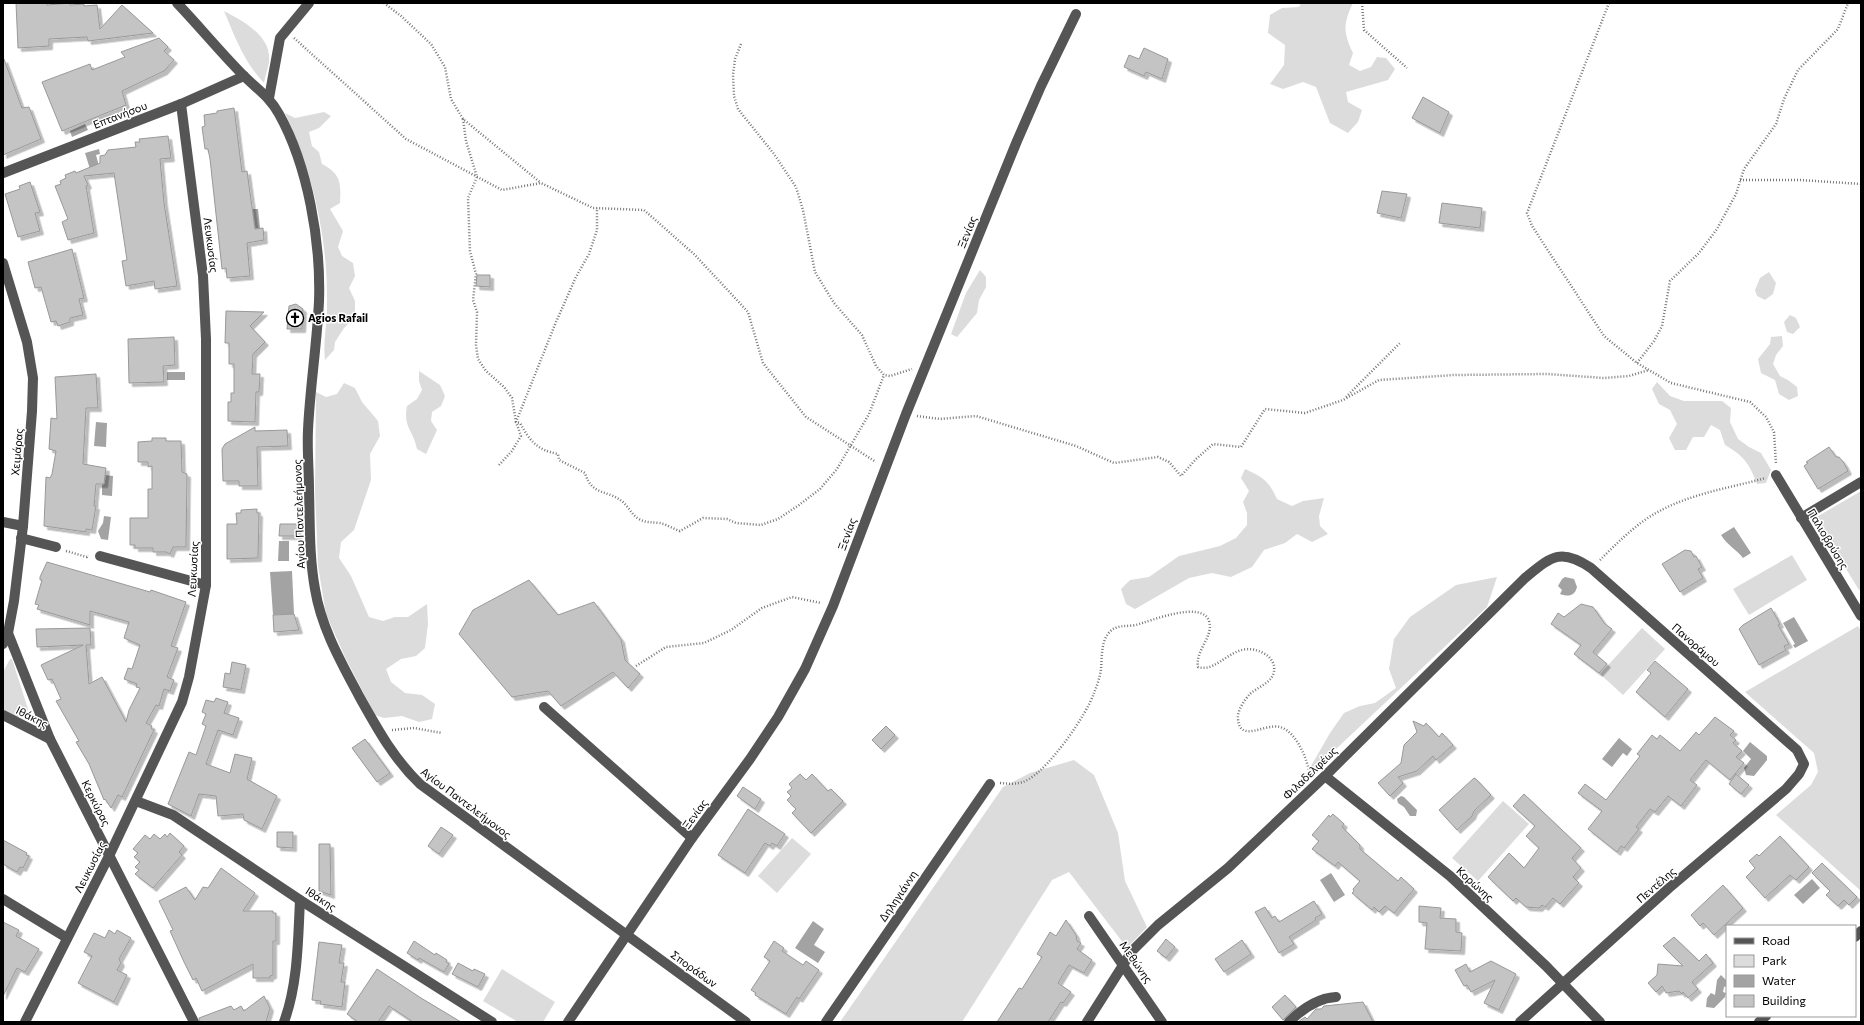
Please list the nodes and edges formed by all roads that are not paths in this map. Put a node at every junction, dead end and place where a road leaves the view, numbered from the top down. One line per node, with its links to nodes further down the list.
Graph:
1 (177, 3): 4 (street, Αγίου Παντελεήμονος)
2 (309, 3): 5 (street)
3 (1076, 14): 29 (street, Ξενίας)
4 (244, 76): 5 (street, Αγίου Παντελεήμονος); 6 (street, Επτανήσου)
5 (269, 98): 34 (street, Αγίου Παντελεήμονος)
6 (181, 104): 7 (street, Επτανήσου); 18 (street, Λευκωσίας)
7 (3, 173)
8 (3, 263): 13 (street, Χειμάρας)
9 (1776, 475): 11 (street, Παλιοβρύσης)
10 (1861, 482): 11 (street)
11 (1801, 518): 19 (street, Παλιοβρύσης)
12 (3, 522): 13 (street)
13 (23, 526): 14 (street, Χειμάρας)
14 (21, 538): 15 (street); 20 (street, Χειμάρας)
15 (56, 547)
16 (100, 556): 18 (street)
17 (1564, 557): 25 (street, Πανοράμου); 26 (street, Φιλαδελφέως)
18 (206, 585): 28 (street, Λευκωσίας)
19 (1861, 616)
20 (8, 633): 21 (street, Χειμάρας); 24 (street, Κερκύρας)
21 (3, 644)
22 (544, 707): 29 (street)
23 (3, 715): 24 (street, Ιθάκης)
24 (50, 739): 30 (street, Κερκύρας)
25 (1804, 764): 37 (street, Πεντέλης)
26 (1325, 776): 36 (street, Φιλαδελφέως); 37 (street, Κορώνης)
27 (990, 784): 45 (street, Δηληγιάννη)
28 (136, 801): 30 (street, Λευκωσίας); 32 (street, Ιθάκης)
29 (692, 838): 34 (street, Ξενίας)
30 (110, 856): 35 (street, Λευκωσίας); 40 (street, Κερκύρας)
31 (3, 898): 35 (street)
32 (300, 900): 41 (street); 42 (street, Ιθάκης)
33 (1089, 916): 36 (street, Μεθώνης)
34 (627, 936): 43 (street, Ξενίας); 44 (street, Σποράδων)
35 (67, 938): 39 (street, Λευκωσίας)
36 (1123, 965): 46 (street, Φιλαδελφέως); 47 (street, Μεθώνης)
37 (1564, 983): 49 (street, Πεντέλης); 50 (street, Κορώνης)
38 (1336, 998): 48 (street)
39 (25, 1022)
40 (194, 1022)
41 (284, 1022)
42 (492, 1022)
43 (568, 1022)
44 (746, 1022)
45 (826, 1022)
46 (1087, 1022)
47 (1162, 1022)
48 (1289, 1022)
49 (1520, 1022)
50 (1600, 1022)

